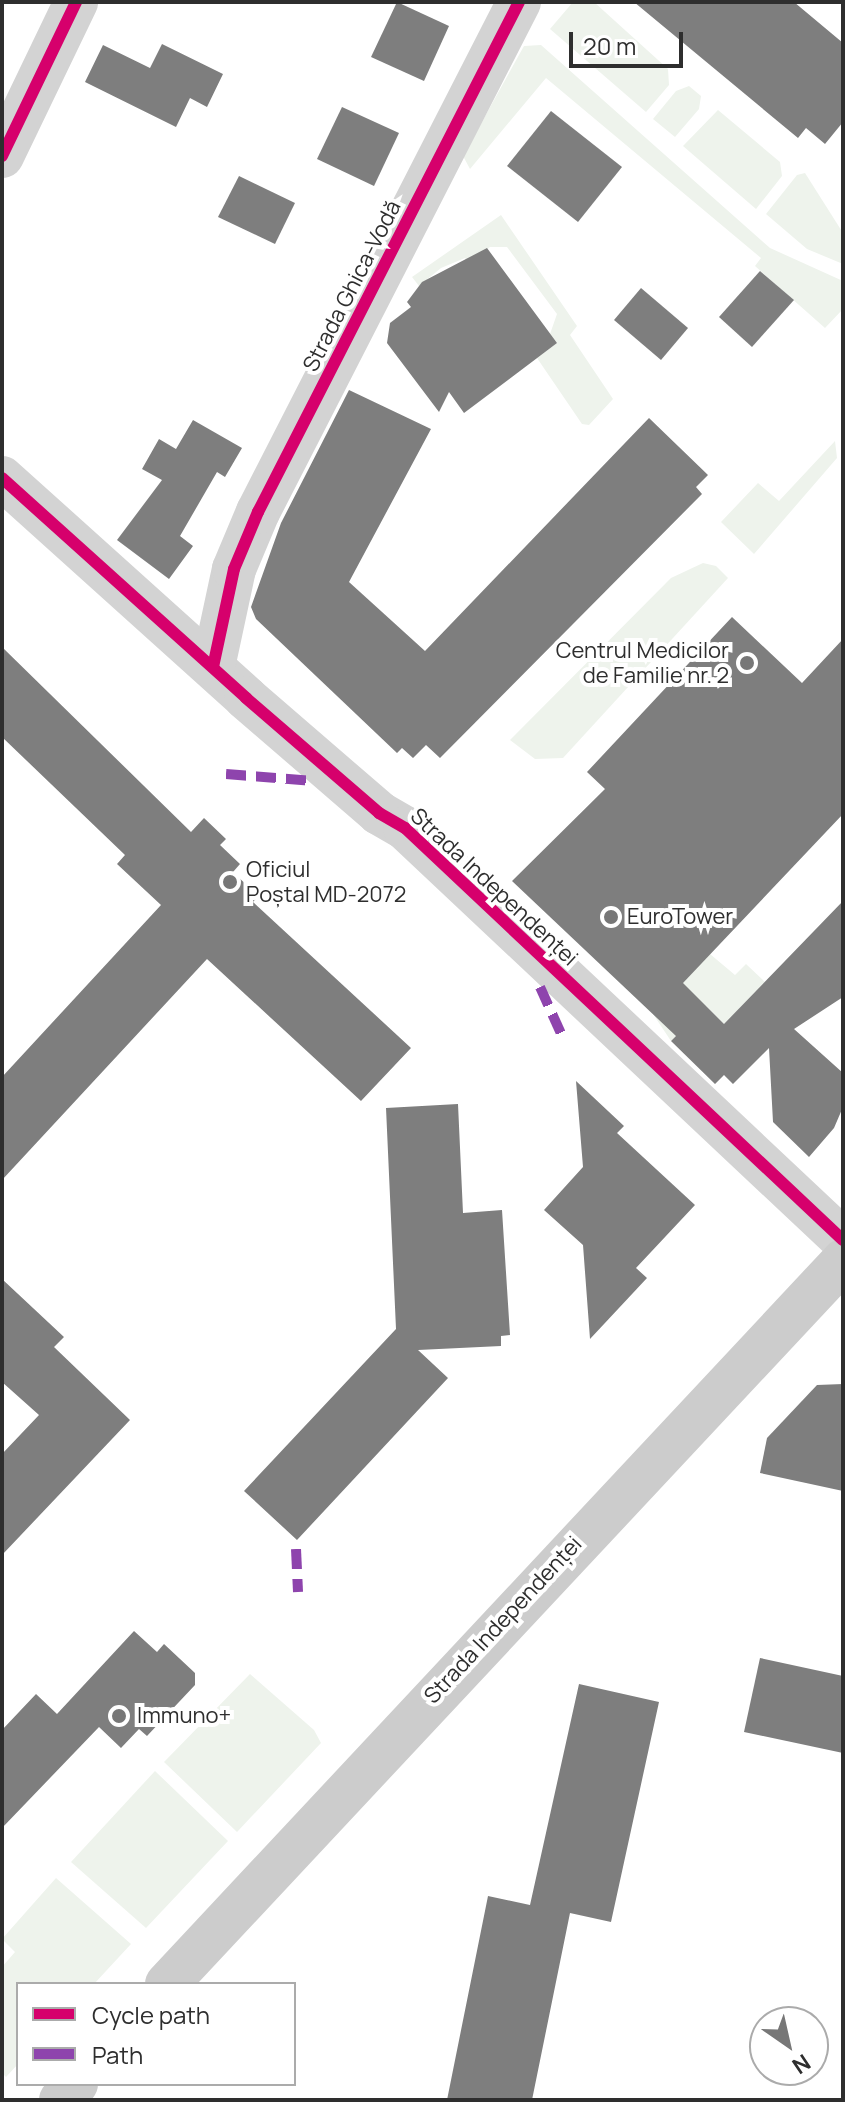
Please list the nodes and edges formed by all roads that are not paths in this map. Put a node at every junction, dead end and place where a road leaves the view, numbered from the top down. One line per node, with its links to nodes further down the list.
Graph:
1 (76, 2): 3 (street)
2 (519, 2): 5 (street, Strada Ghica-Vodă)
3 (2, 156)
4 (2, 478): 5 (street, Strada Independenței)
5 (213, 667): 6 (street, Strada Independenței)
6 (843, 1240)
7 (843, 1261): 8 (main road, Strada Independenței)
8 (169, 1982)

